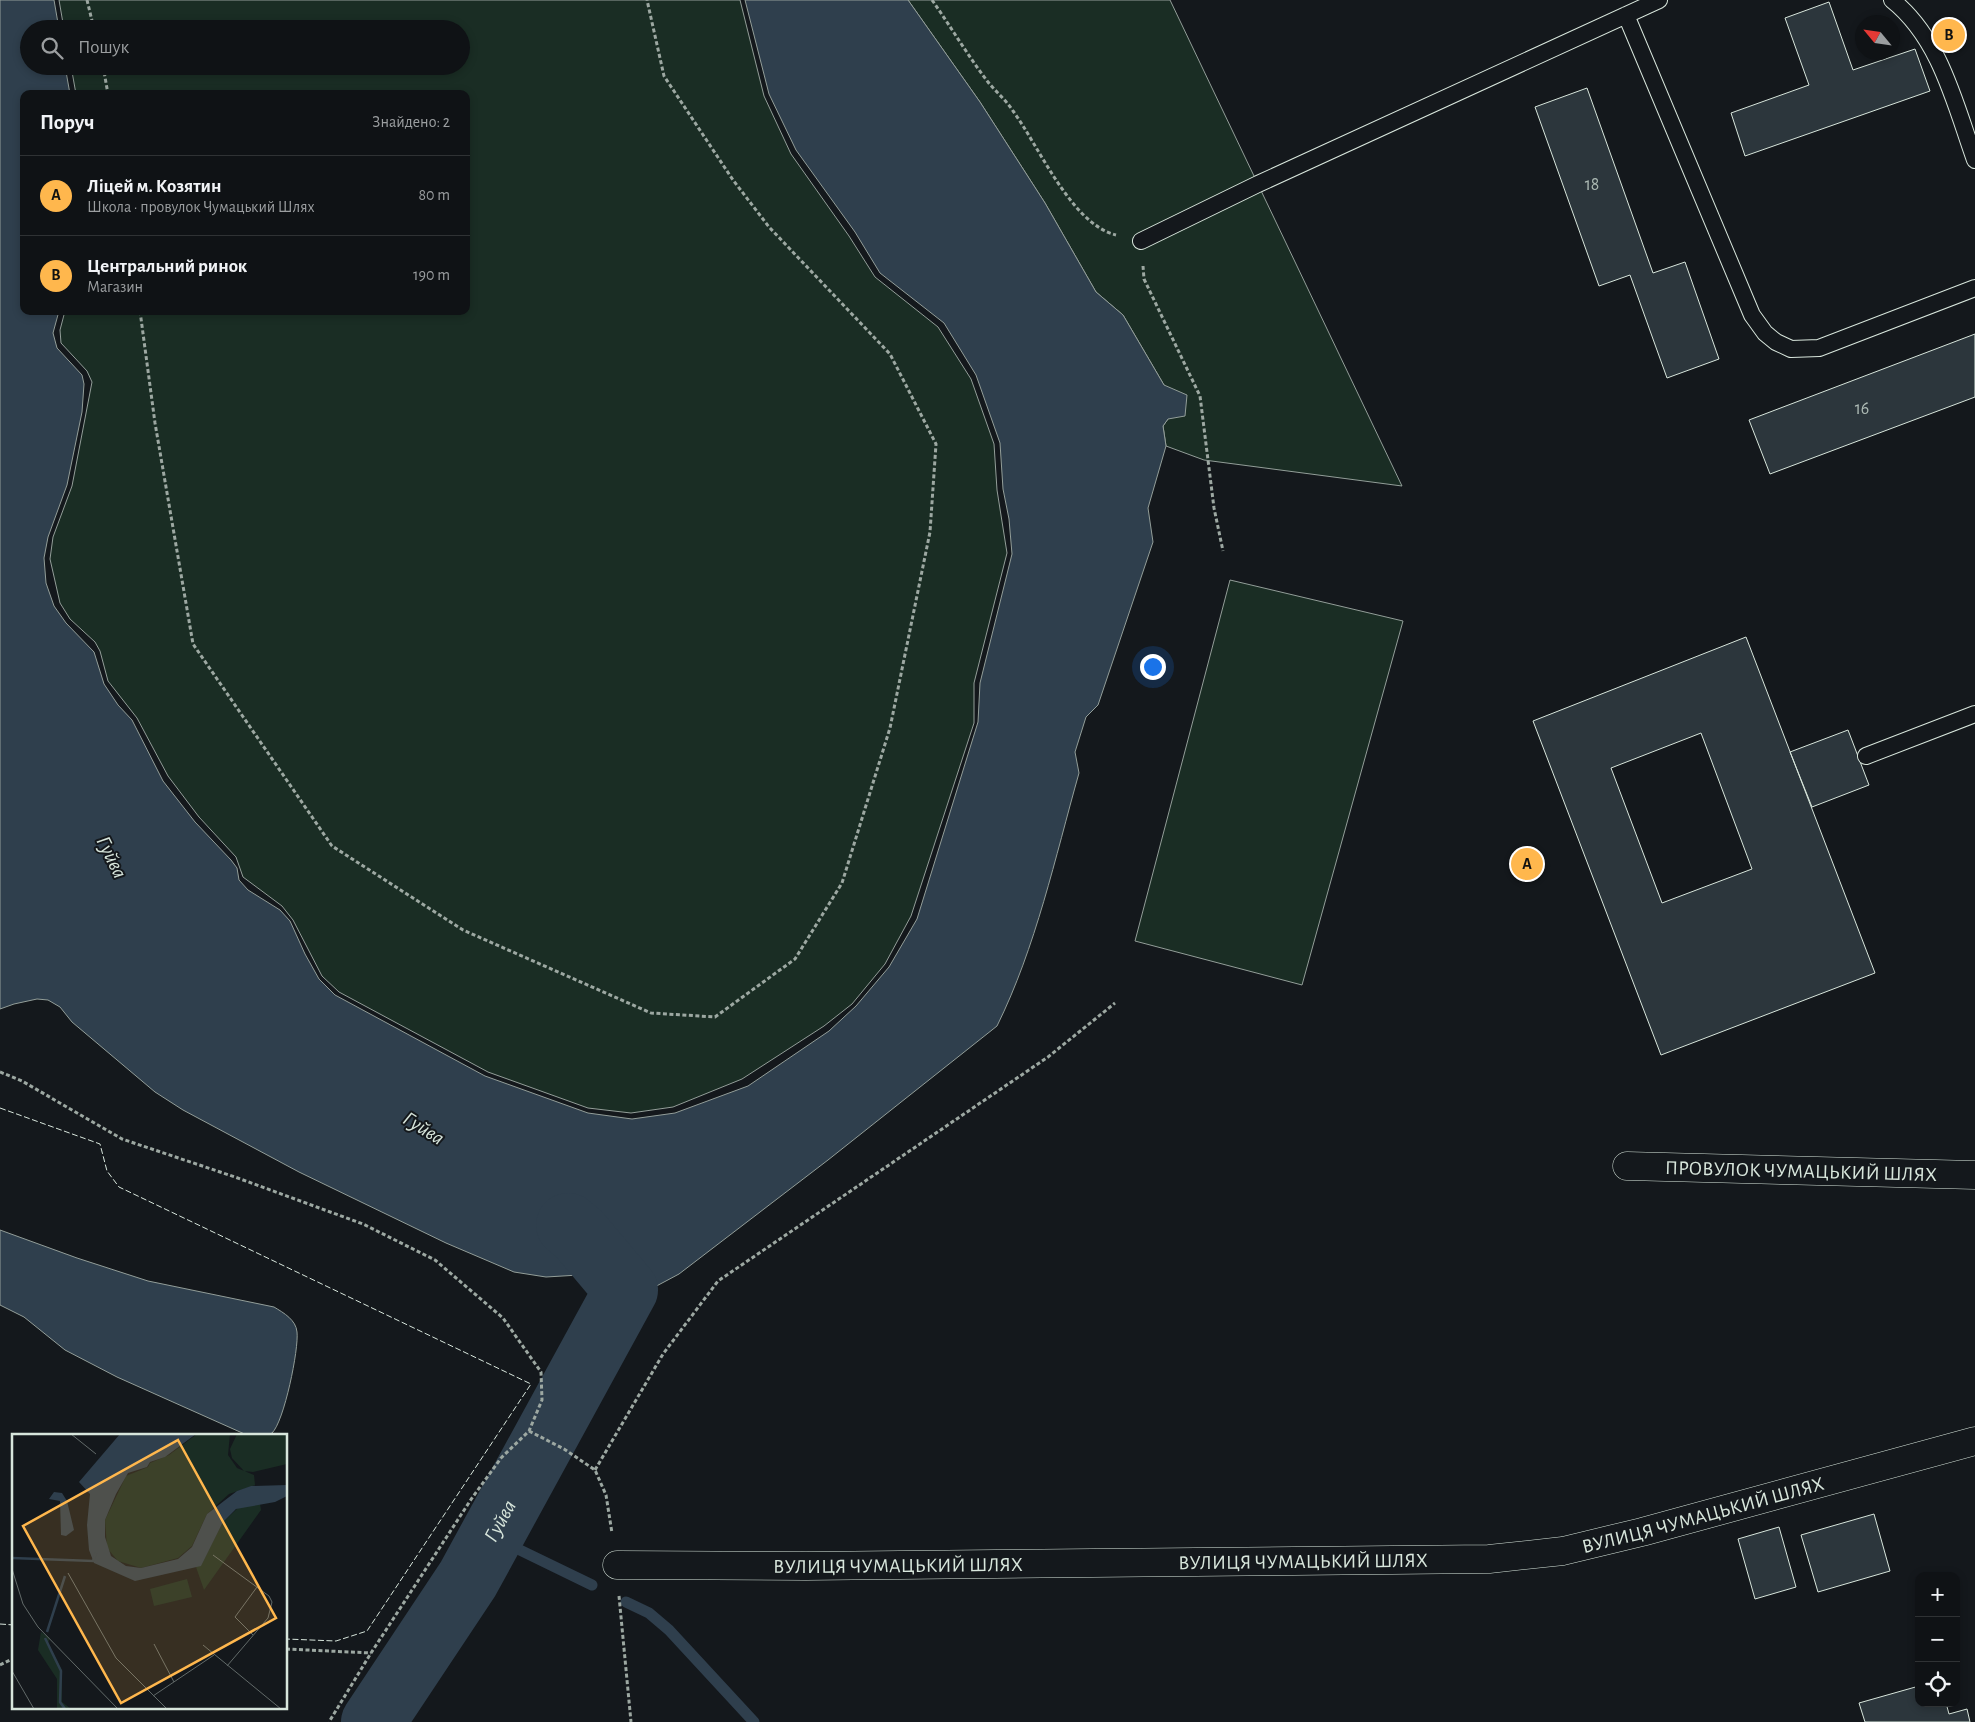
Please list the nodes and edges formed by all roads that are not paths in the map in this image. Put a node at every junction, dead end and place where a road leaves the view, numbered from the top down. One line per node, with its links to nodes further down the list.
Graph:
1 (1660, 0): 3 (lane)
2 (1892, 0): 4 (lane)
3 (1626, 15): 5 (lane); 6 (lane)
4 (1975, 160)
5 (1141, 241)
6 (1975, 288)
7 (1975, 714): 8 (lane)
8 (1866, 756)
9 (1627, 1166): 10 (street, ПРОВУЛОК ЧУМАЦЬКИЙ ШЛЯХ)
10 (1975, 1175)
11 (1975, 1441): 12 (street, ВУЛИЦЯ ЧУМАЦЬКИЙ ШЛЯХ)
12 (616, 1565)

